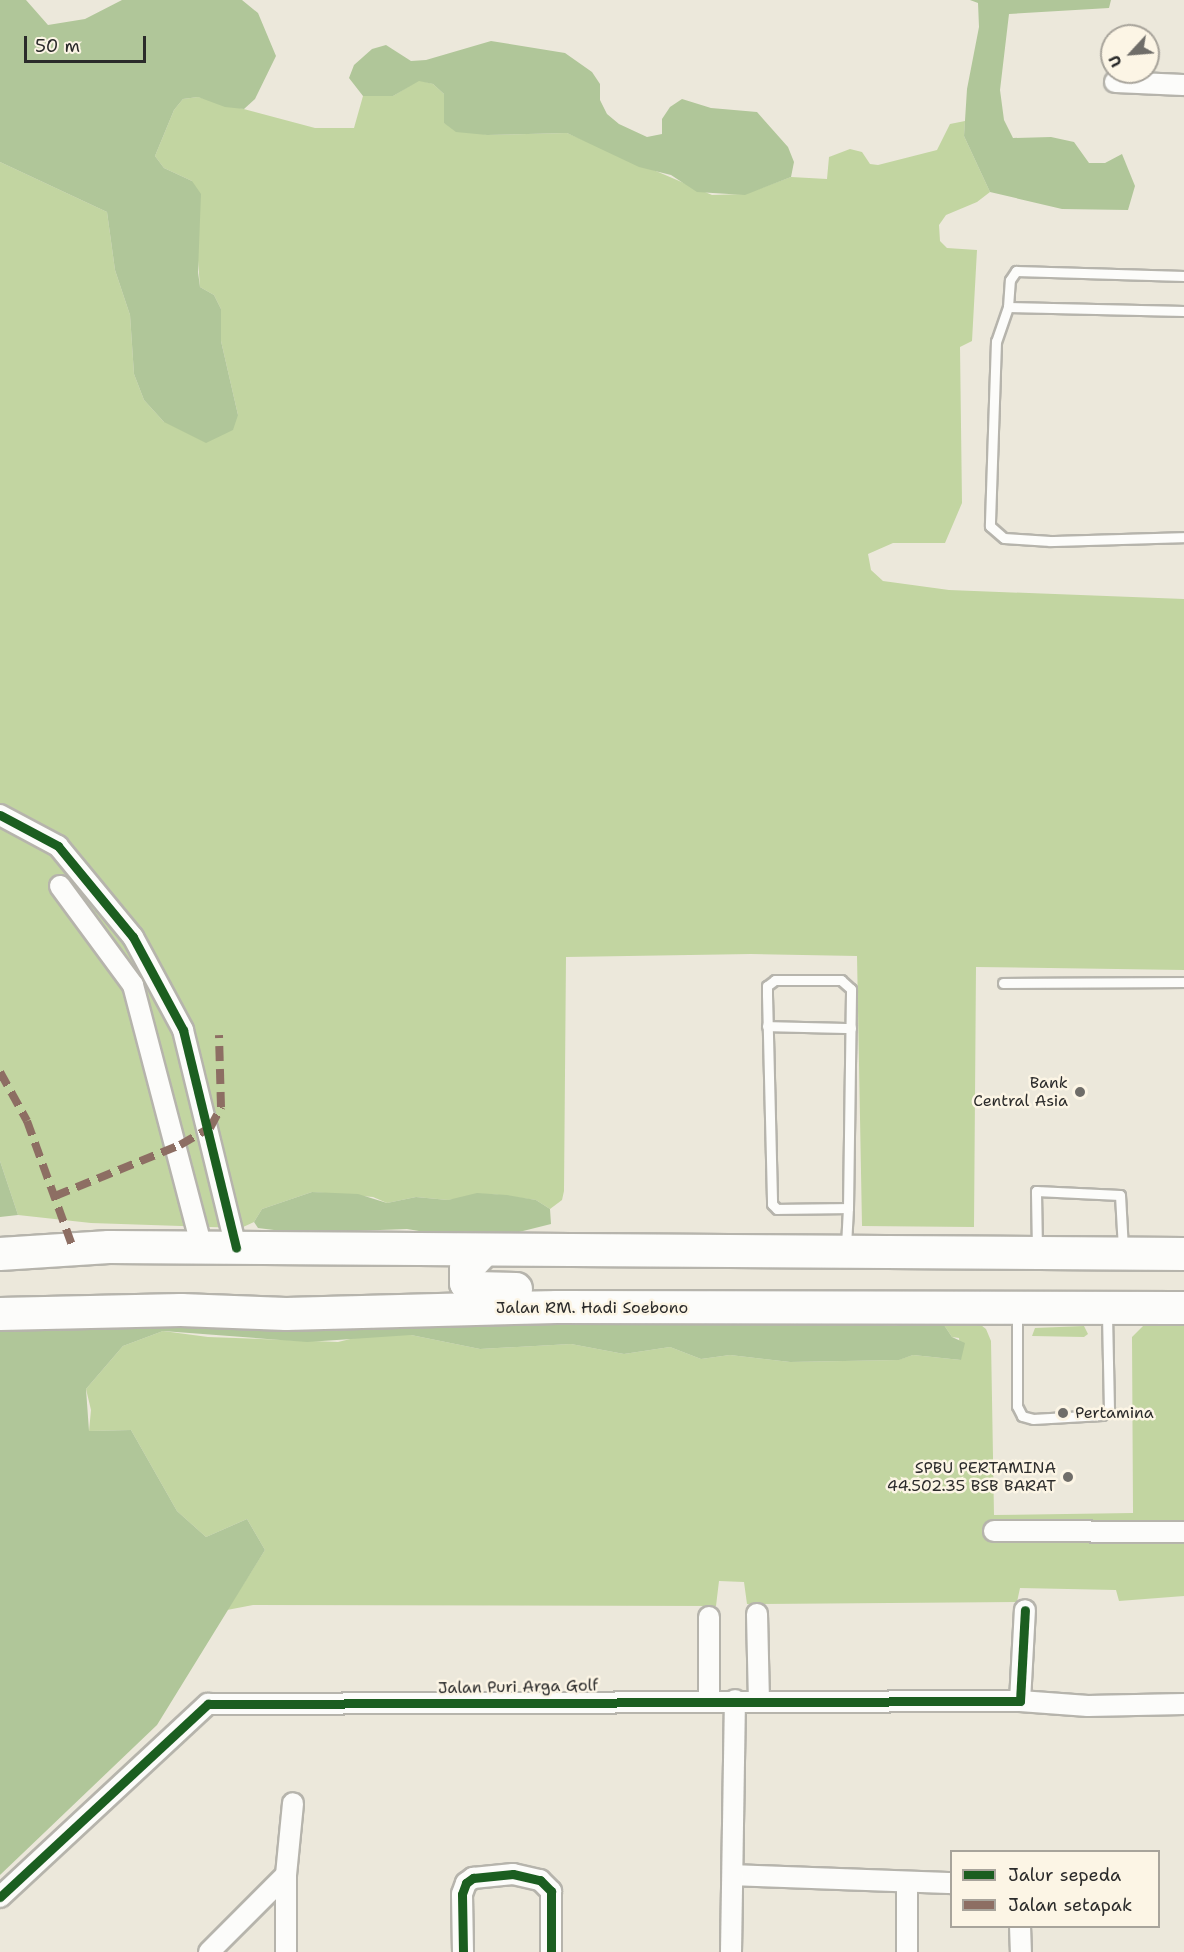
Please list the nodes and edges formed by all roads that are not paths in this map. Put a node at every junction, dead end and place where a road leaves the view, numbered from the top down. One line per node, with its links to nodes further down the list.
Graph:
1 (1160, 84): 2 (street)
2 (1184, 85)
3 (1184, 276): 4 (lane)
4 (1008, 307): 5 (lane); 6 (lane)
5 (1184, 311)
6 (1184, 537)
7 (0, 815): 9 (street)
8 (60, 886): 12 (street)
9 (133, 937): 12 (street); 17 (street)
10 (1184, 982): 11 (lane)
11 (1003, 983)
12 (133, 985): 16 (street)
13 (767, 1026): 14 (lane); 14 (lane); 15 (lane)
14 (851, 1028): 15 (lane)
15 (848, 1208): 20 (lane)
16 (202, 1248): 17 (main road); 19 (main road)
17 (236, 1248): 18 (main road)
18 (483, 1251): 20 (main road); 24 (main road)
19 (0, 1254)
20 (845, 1254): 21 (main road)
21 (1037, 1254): 22 (main road); 22 (lane)
22 (1123, 1254): 23 (main road)
23 (1184, 1254)
24 (557, 1307): 27 (main road, Jalan RM. Hadi Soebono); 28 (main road, Jalan RM. Hadi Soebono)
25 (1184, 1308): 26 (main road, Jalan RM. Hadi Soebono)
26 (1107, 1309): 27 (main road, Jalan RM. Hadi Soebono); 27 (lane)
27 (1017, 1310)
28 (0, 1314)
29 (994, 1531): 30 (street)
30 (1184, 1532)
31 (1025, 1610): 37 (street)
32 (756, 1614): 35 (street)
33 (709, 1617): 34 (street)
34 (709, 1699): 36 (street, Jalan Puri Arga Golf); 44 (street, Jalan Puri Arga Golf)
35 (759, 1699): 36 (street, Jalan Puri Arga Golf); 37 (street, Jalan Puri Arga Golf)
36 (735, 1700): 41 (street)
37 (1020, 1701): 38 (street, Jalan Puri Arga Golf)
38 (1184, 1704)
39 (292, 1803): 40 (street)
40 (286, 1875): 46 (street); 47 (street)
41 (733, 1875): 42 (street); 50 (street)
42 (907, 1882): 43 (street); 51 (street)
43 (950, 1882)
44 (0, 1897)
45 (1020, 1928): 52 (street)
46 (209, 1952)
47 (285, 1952)
48 (463, 1952): 49 (street)
49 (551, 1952)
50 (731, 1952)
51 (907, 1952)
52 (1021, 1952)

